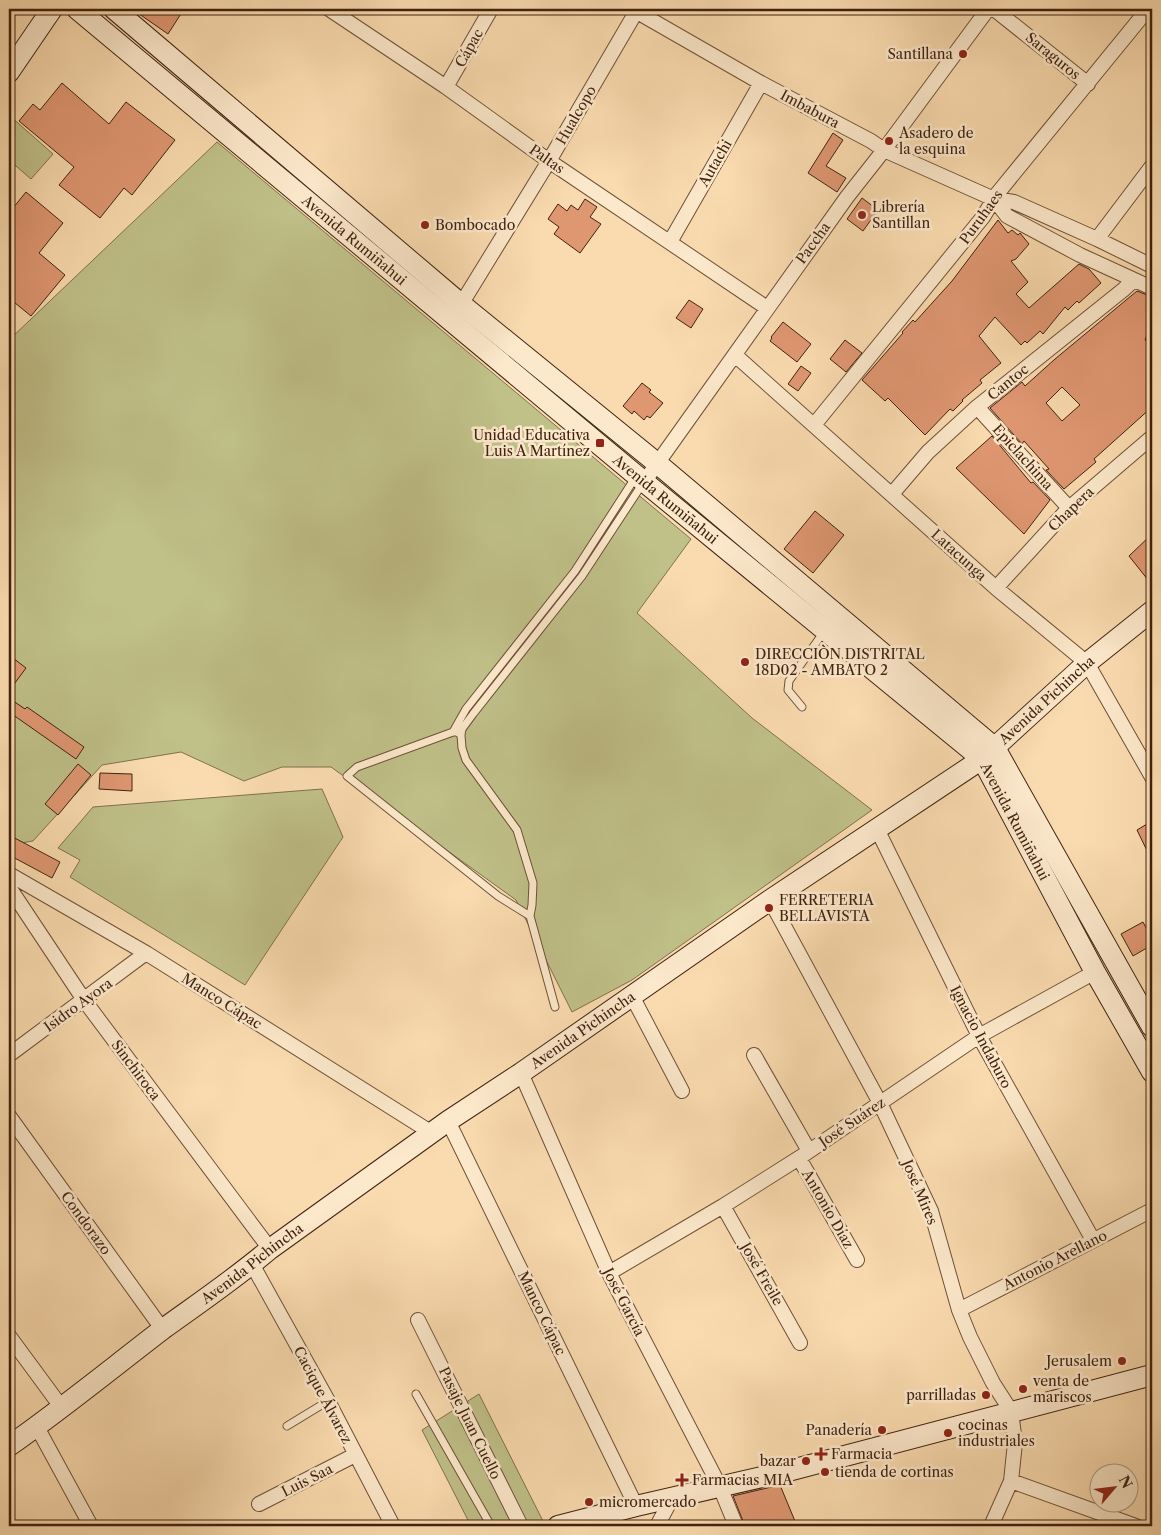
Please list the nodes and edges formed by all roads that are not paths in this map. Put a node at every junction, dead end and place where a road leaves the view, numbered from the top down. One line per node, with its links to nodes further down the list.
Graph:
1 (52, 9): 11 (main road)
2 (77, 9): 25 (main road, Avenida Rumiñahui)
3 (114, 9): 25 (main road, Avenida Rumiñahui)
4 (329, 9): 10 (street, Paltas)
5 (490, 9): 14 (street, Cápac)
6 (988, 9): 15 (street, Paccha)
7 (994, 9): 13 (street, Saraguros)
8 (1148, 9): 13 (street, Puruhaes)
9 (634, 10): 12 (street, Imbabura); 16 (street, Hualcopo)
10 (343, 13): 14 (street, Paltas)
11 (9, 72)
12 (761, 84): 15 (street, Imbabura); 20 (street, Autachi)
13 (1088, 84): 18 (street, Puruhaes)
14 (446, 87): 16 (street, Paltas)
15 (884, 150): 18 (street, Imbabura); 24 (street, Paccha)
16 (549, 161): 20 (street, Paltas); 25 (street, Hualcopo)
17 (1152, 166): 19 (street)
18 (994, 199): 19 (street, Imbabura); 22 (street, Imbabura); 28 (street, Puruhaes)
19 (1097, 239): 21 (street, Imbabura)
20 (670, 242): 24 (street, Paltas)
21 (1152, 266)
22 (1134, 280): 23 (street, Imbabura); 27 (street, Cantoc)
23 (1152, 288)
24 (767, 308): 26 (street, Paccha)
25 (456, 313): 30 (main road, Avenida Rumiñahui); 31 (main road, Avenida Rumiñahui)
26 (735, 355): 28 (street, Latacunga); 30 (street, Paccha)
27 (978, 407): 32 (street, Cantoc); 33 (street, Epiclachima)
28 (814, 425): 32 (street, Latacunga)
29 (1152, 437): 33 (street, Chapera)
30 (658, 464): 31 (street, Paccha); 41 (main road, Avenida Rumiñahui)
31 (640, 478): 36 (main road, Avenida Rumiñahui); 39 (lane); 40 (lane)
32 (892, 494): 34 (street, Latacunga)
33 (1069, 508): 34 (street, Chapera)
34 (996, 588): 37 (street, Latacunga)
35 (1152, 611): 37 (main road, Avenida Pichincha)
36 (825, 630): 38 (lane); 41 (main road, Avenida Rumiñahui)
37 (1087, 663): 41 (main road, Avenida Pichincha); 42 (street, Latacunga)
38 (802, 707)
39 (453, 732): 40 (lane); 47 (lane)
40 (461, 735): 47 (lane)
41 (988, 754): 43 (main road, Avenida Pichincha); 49 (main road, Avenida Rumiñahui); 53 (main road, Avenida Rumiñahui)
42 (1152, 777)
43 (878, 829): 46 (main road, Avenida Pichincha); 54 (street, Ignacio Indaburo)
44 (9, 874): 48 (street, Manco Cápac)
45 (9, 887): 51 (street, Sinchiroca)
46 (770, 900): 50 (main road, Avenida Pichincha); 60 (street, José Mires)
47 (530, 916): 52 (lane)
48 (146, 954): 51 (street, Isidro Ayora); 63 (street, Manco Cápac)
49 (1095, 972): 54 (street, José Suárez); 57 (main road, Avenida Rumiñahui)
50 (632, 996): 58 (main road, Avenida Pichincha); 59 (street)
51 (84, 1000): 55 (street, Isidro Ayora); 68 (street, Sinchiroca)
52 (555, 1007)
53 (1152, 1026)
54 (979, 1036): 60 (street, José Suárez); 67 (street, Ignacio Indaburo)
55 (9, 1055)
56 (754, 1055): 64 (street, Antonio Díaz)
57 (1152, 1072)
58 (521, 1073): 62 (main road, Avenida Pichincha); 71 (street, José García)
59 (682, 1091)
60 (880, 1103): 64 (street, José Suárez); 72 (street, José Mires)
61 (9, 1116): 74 (street, Condorazo)
62 (448, 1120): 63 (main road, Avenida Pichincha); 90 (street, Manco Cápac)
63 (432, 1132): 68 (main road, Avenida Pichincha)
64 (804, 1155): 65 (street, José Suárez); 69 (street, Antonio Díaz)
65 (723, 1206): 71 (street, José Suárez); 76 (street, José Freile)
66 (1152, 1210): 67 (street, Antonio Arellano)
67 (1092, 1240): 72 (street, Antonio Arellano)
68 (270, 1249): 70 (main road, Avenida Pichincha)
69 (856, 1260)
70 (252, 1264): 74 (main road, Avenida Pichincha); 79 (street, Cacique Álvarez)
71 (609, 1273): 87 (street, José García)
72 (959, 1310): 81 (street, José Mires)
73 (418, 1320): 94 (street, Pasaje Juan Cuello)
74 (163, 1330): 80 (main road, Avenida Pichincha)
75 (9, 1336): 80 (street)
76 (800, 1343)
77 (1152, 1375): 81 (main road)
78 (416, 1394): 93 (lane)
79 (328, 1401): 82 (lane); 85 (street, Cacique Álvarez)
80 (62, 1408): 83 (main road, Avenida Pichincha)
81 (1011, 1411): 86 (street, José Mires); 87 (main road)
82 (287, 1426)
83 (37, 1427): 84 (main road, Avenida Pichincha); 91 (street)
84 (9, 1446)
85 (355, 1456): 89 (street, Luis Saa); 92 (street, Cacique Álvarez)
86 (1010, 1481): 98 (street, José Mires); 99 (street)
87 (720, 1487): 88 (main road); 97 (street, José García)
88 (672, 1498): 90 (main road); 96 (street)
89 (259, 1504)
90 (636, 1506): 95 (main road)
91 (91, 1526)
92 (393, 1526)
93 (491, 1526)
94 (521, 1526)
95 (558, 1526)
96 (657, 1526)
97 (736, 1526)
98 (990, 1526)
99 (1136, 1526)

